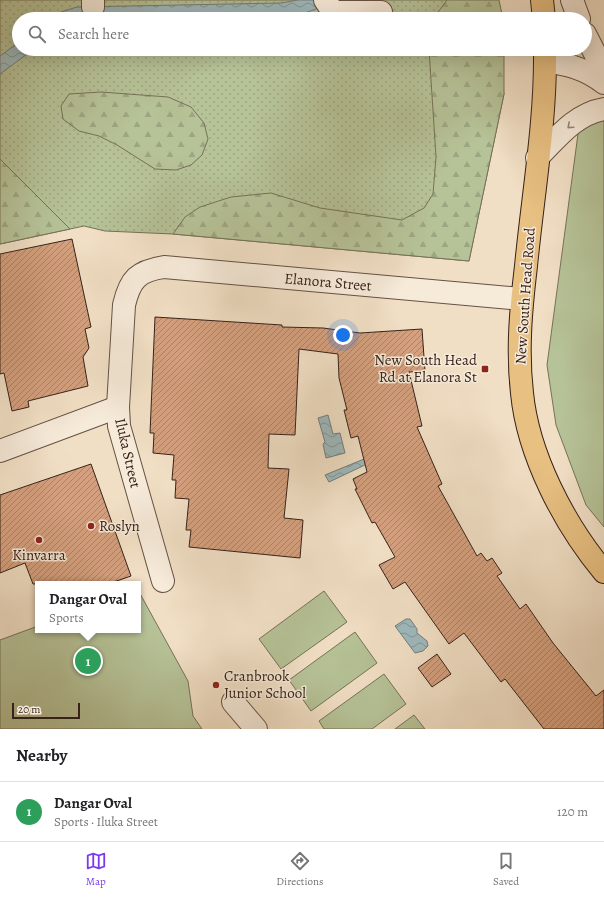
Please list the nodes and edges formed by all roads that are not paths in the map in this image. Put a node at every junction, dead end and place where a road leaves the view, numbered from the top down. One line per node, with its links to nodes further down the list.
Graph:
1 (542, 0): 5 (main road)
2 (572, 0): 6 (street)
3 (327, 3): 4 (street)
4 (381, 12)
5 (543, 12)
6 (576, 12)
7 (592, 49): 10 (street)
8 (545, 56): 13 (main road, New South Head Road)
9 (548, 56): 11 (street)
10 (604, 71)
11 (604, 83)
12 (604, 109): 13 (street, one-way to 13)
13 (537, 158): 15 (main road, New South Head Road)
14 (136, 277): 15 (street, Elanora Street); 16 (street, Iluka Street)
15 (522, 299): 18 (main road, New South Head Road)
16 (118, 407): 17 (street); 19 (street, Iluka Street)
17 (0, 451)
18 (604, 572)
19 (163, 581)
20 (233, 702): 21 (street)
21 (256, 729)

